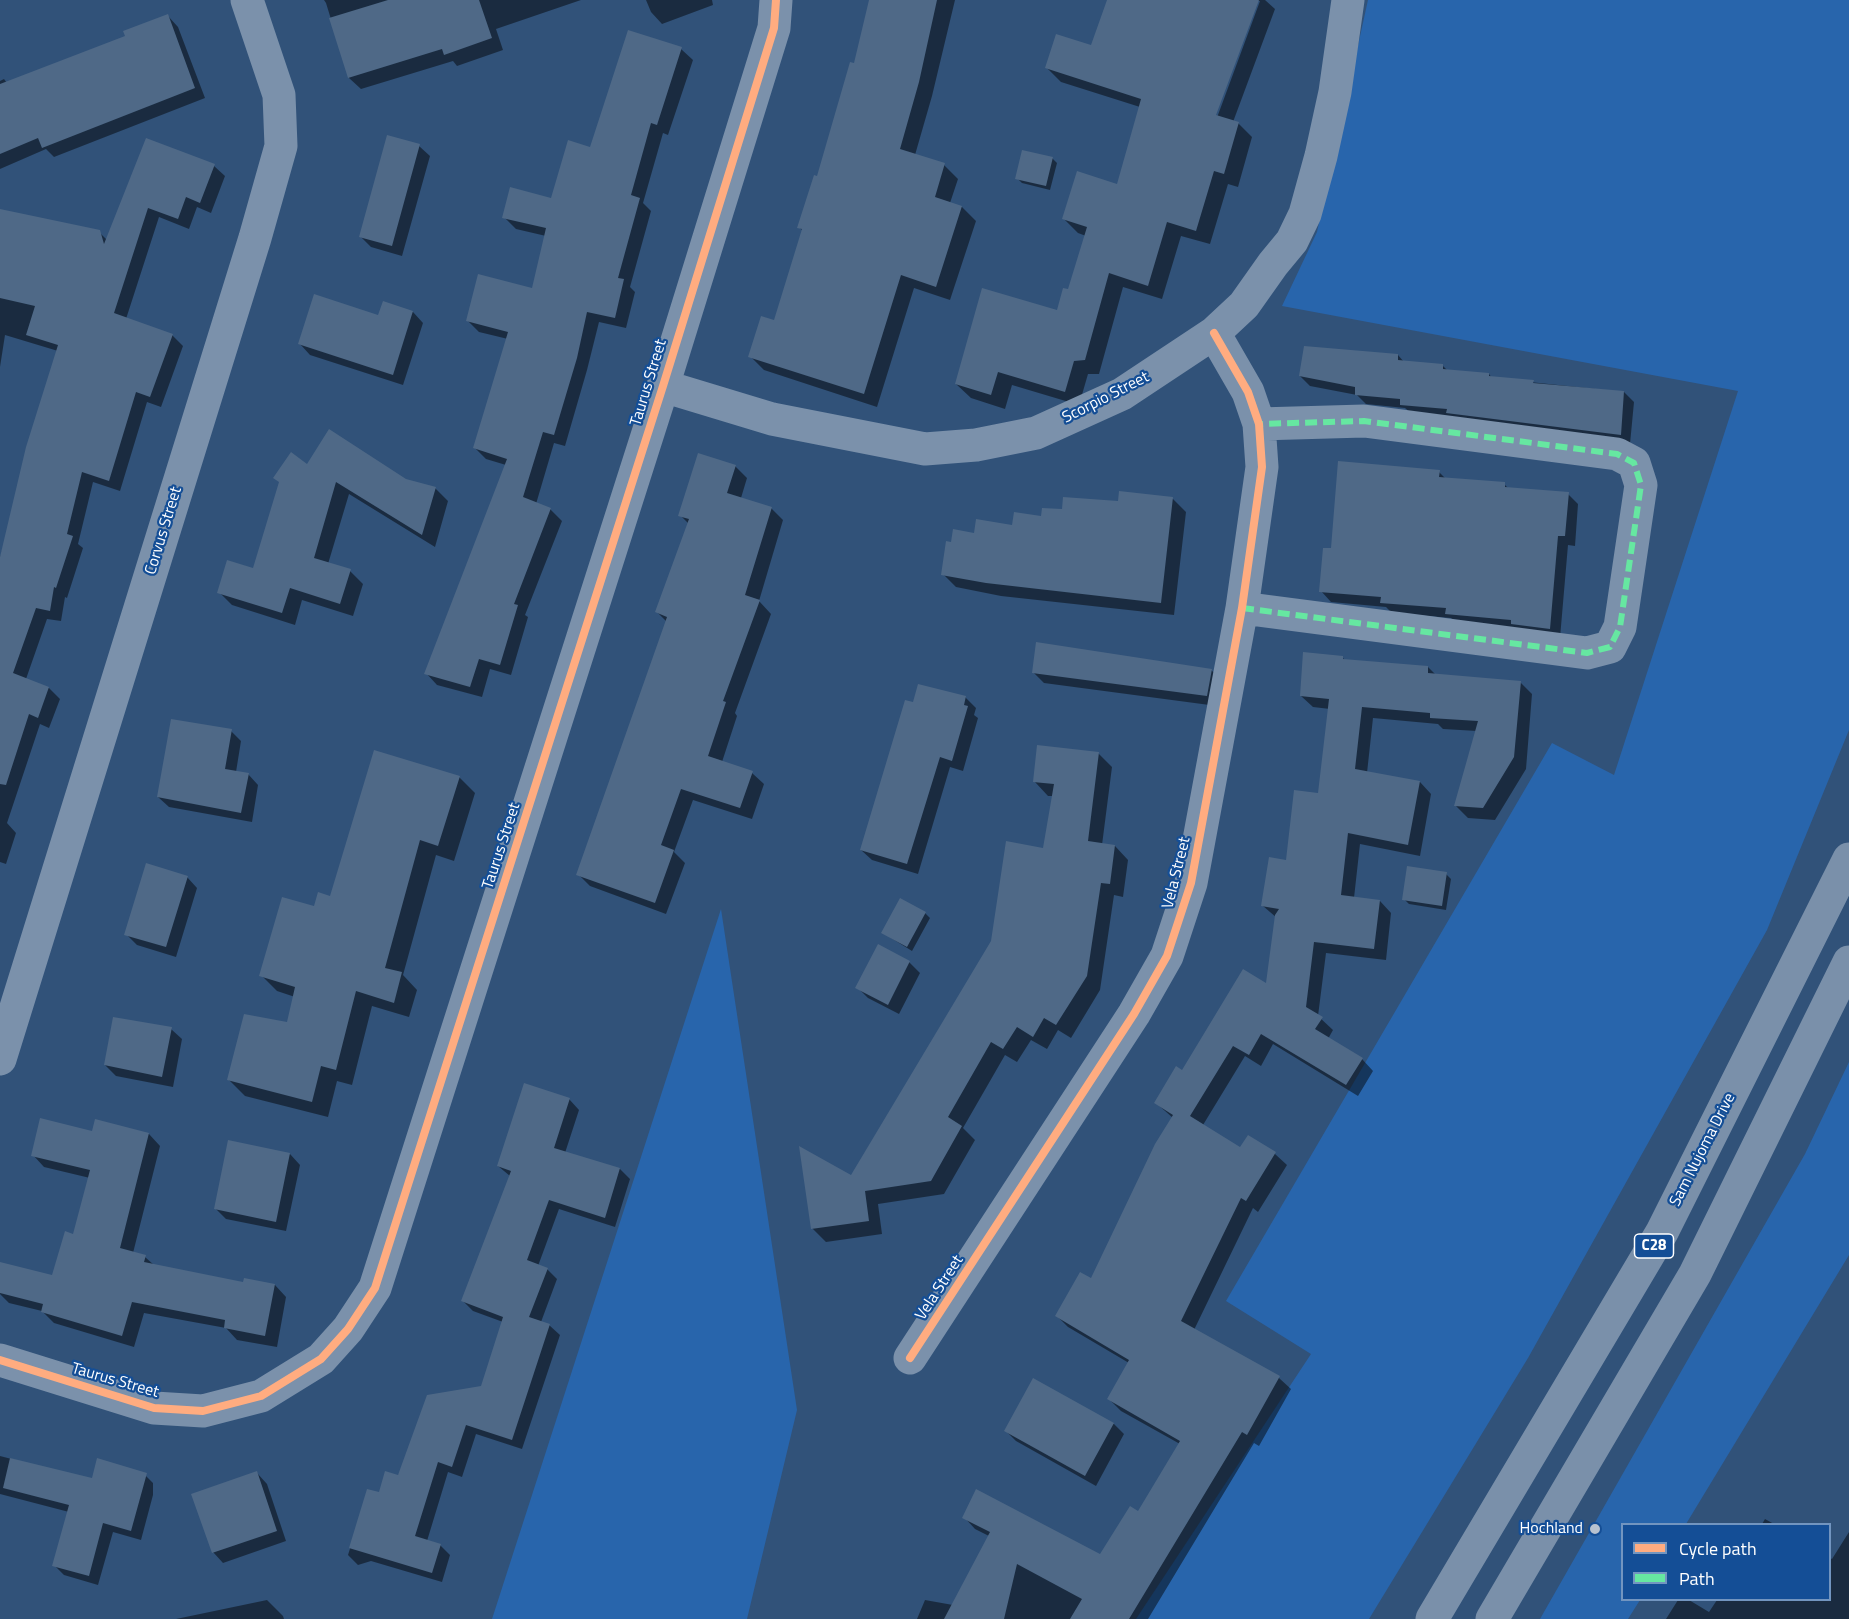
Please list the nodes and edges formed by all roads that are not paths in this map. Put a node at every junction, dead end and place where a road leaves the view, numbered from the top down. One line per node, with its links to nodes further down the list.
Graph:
1 (247, 0): 10 (street, Corvus Street)
2 (776, 0): 5 (street, Taurus Street)
3 (1348, 0): 4 (street, Scorpio Street)
4 (1214, 333): 5 (street, Scorpio Street); 6 (street, Vela Street)
5 (663, 386): 12 (street, Taurus Street)
6 (1259, 424): 7 (street, Vela Street); 7 (street)
7 (1242, 608): 11 (street, Vela Street)
8 (1849, 859): 13 (highway, Sam Nujoma Drive / C28)
9 (1849, 962): 14 (highway)
10 (0, 1059)
11 (910, 1358)
12 (0, 1360)
13 (1432, 1619)
14 (1492, 1619)

